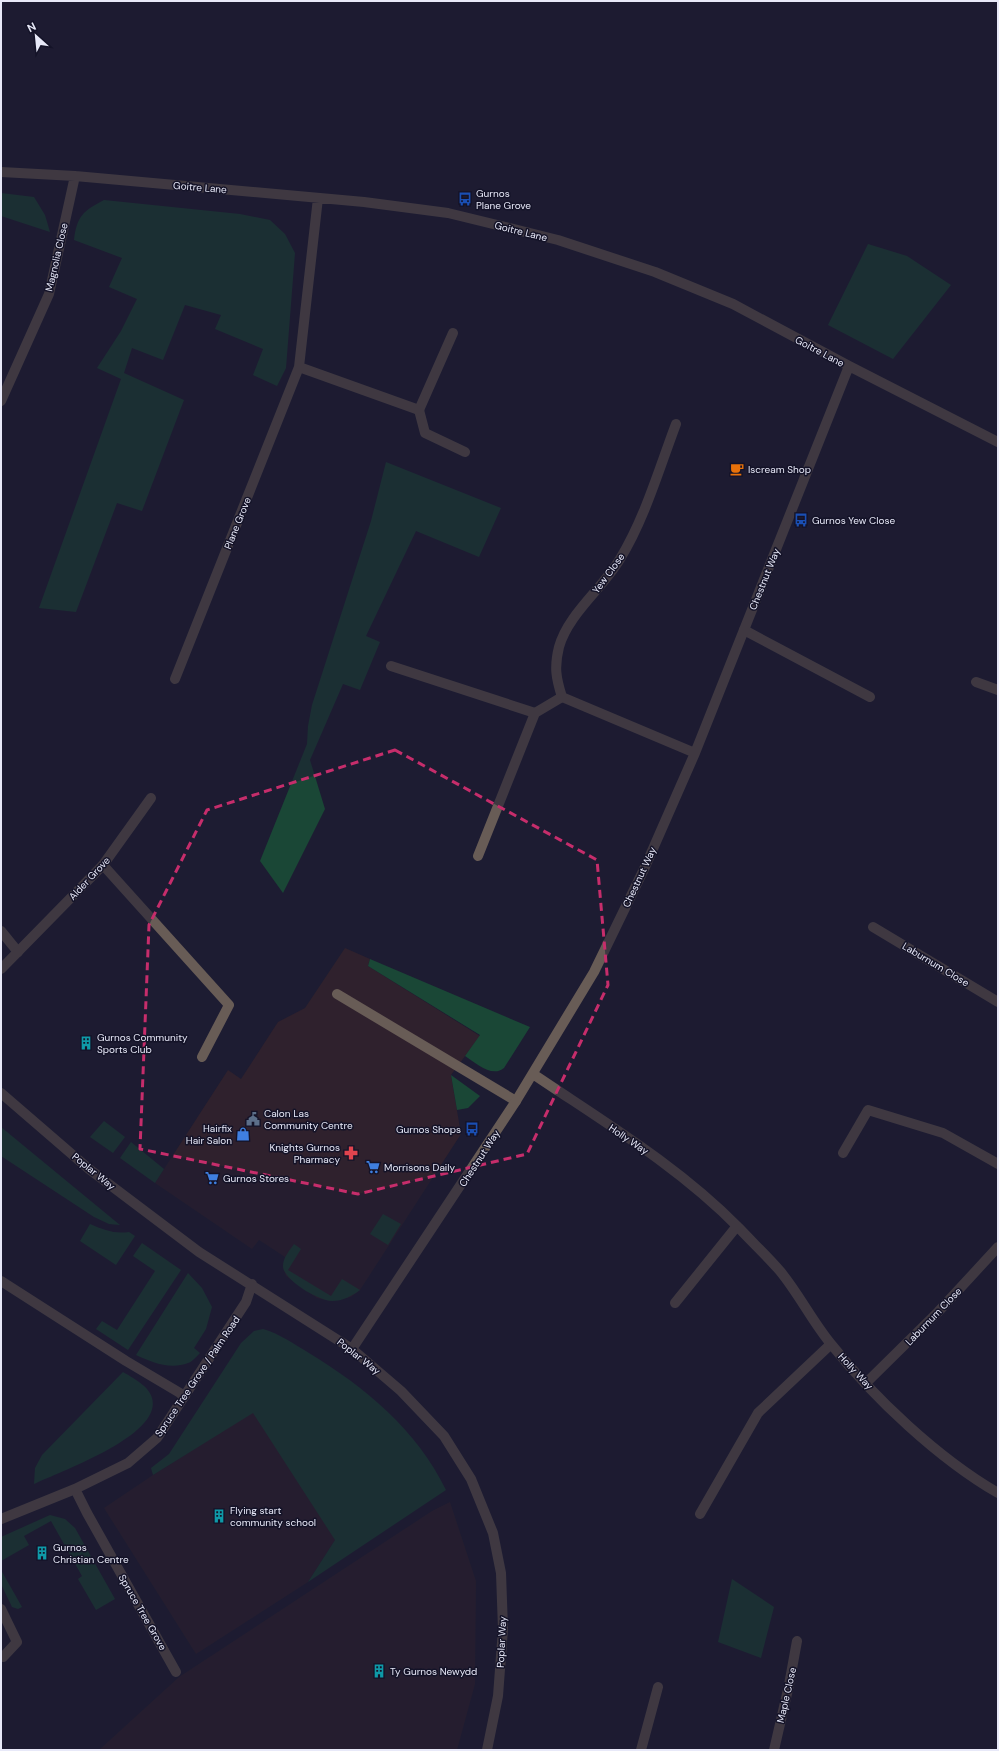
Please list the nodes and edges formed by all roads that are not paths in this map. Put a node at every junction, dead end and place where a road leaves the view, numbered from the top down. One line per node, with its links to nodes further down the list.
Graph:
1 (1, 172): 2 (street, Goitre Lane)
2 (75, 176): 3 (street, Goitre Lane); 7 (street, Magnolia Close)
3 (318, 198): 5 (street, Goitre Lane); 6 (street, Plane Grove)
4 (453, 333): 8 (street)
5 (849, 366): 10 (street, Goitre Lane); 12 (street, Chestnut Way)
6 (299, 367): 8 (street); 14 (street, Plane Grove)
7 (1, 401)
8 (419, 410): 11 (street)
9 (676, 424): 17 (street, Yew Close)
10 (998, 442)
11 (465, 452)
12 (744, 630): 18 (street); 20 (street, Chestnut Way)
13 (391, 666): 19 (street)
14 (175, 679)
15 (976, 682): 16 (street)
16 (998, 690)
17 (562, 697): 19 (street); 20 (street)
18 (870, 697)
19 (535, 713): 22 (street)
20 (695, 753): 31 (street, Chestnut Way)
21 (151, 798): 23 (street, Alder Grove)
22 (478, 856)
23 (103, 865): 26 (street, Alder Grove); 30 (street)
24 (873, 927): 29 (street, Laburnum Close)
25 (1, 931): 26 (street)
26 (18, 952): 27 (street, Alder Grove)
27 (1, 969)
28 (337, 994): 33 (street)
29 (998, 1002)
30 (202, 1057)
31 (533, 1074): 33 (street, Chestnut Way); 36 (street, Holly Way)
32 (1, 1093): 39 (street, Poplar Way)
33 (516, 1101): 42 (street, Chestnut Way)
34 (843, 1153): 35 (street)
35 (998, 1164)
36 (737, 1226): 40 (street); 41 (street, Holly Way)
37 (998, 1247): 43 (street, Laburnum Close)
38 (1, 1281): 44 (street)
39 (252, 1284): 42 (street, Poplar Way); 44 (street, Spruce Tree Grove / Palm Road)
40 (675, 1303)
41 (831, 1344): 43 (street, Holly Way); 47 (street)
42 (352, 1349): 54 (street, Poplar Way)
43 (866, 1383): 46 (street, Holly Way)
44 (185, 1396): 45 (street, Spruce Tree Grove / Palm Road)
45 (75, 1489): 48 (street, Spruce Tree Grove / Palm Road); 52 (street, Spruce Tree Grove)
46 (998, 1493)
47 (700, 1514)
48 (1, 1519)
49 (1, 1608): 51 (street)
50 (797, 1641): 56 (street, Maple Close)
51 (3, 1657)
52 (176, 1672)
53 (658, 1687): 55 (street)
54 (487, 1750)
55 (642, 1750)
56 (774, 1750)

